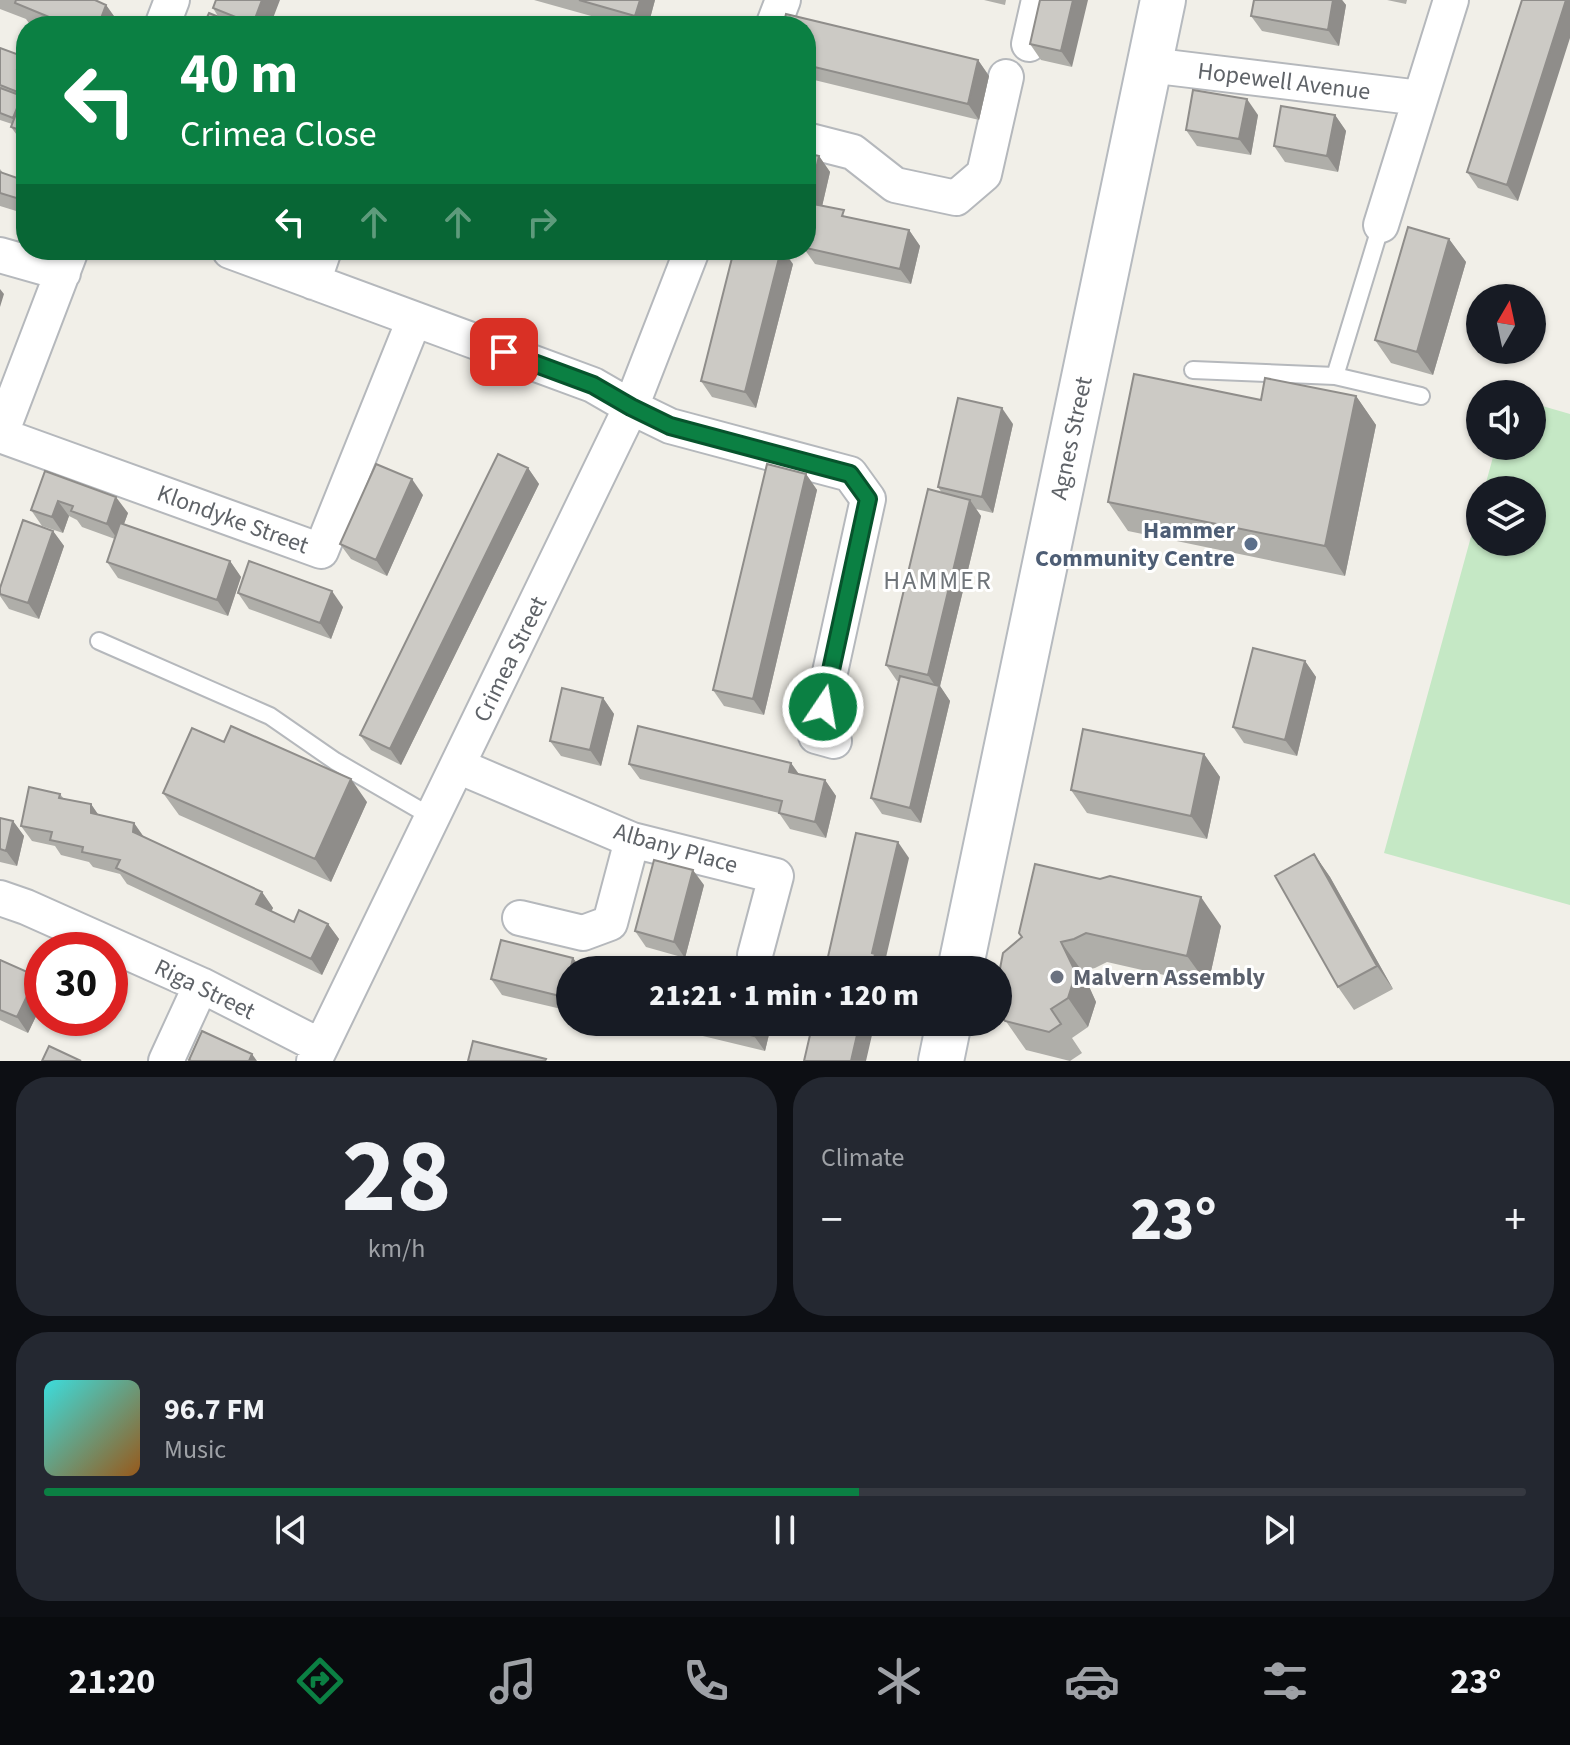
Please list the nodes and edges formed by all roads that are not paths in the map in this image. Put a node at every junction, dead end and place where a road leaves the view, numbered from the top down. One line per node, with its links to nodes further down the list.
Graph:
1 (1039, 0): 4 (street)
2 (1163, 0): 5 (main road, Agnes Street)
3 (1451, 0): 7 (street)
4 (1029, 44)
5 (1149, 65): 7 (street, Hopewell Avenue); 29 (main road, Agnes Street)
6 (1006, 77): 8 (street)
7 (1420, 98): 9 (street)
8 (816, 143)
9 (1381, 225): 17 (lane)
10 (254, 260): 14 (street)
11 (321, 260): 14 (street)
12 (688, 260): 19 (street, Crimea Street)
13 (67, 262): 20 (street)
14 (313, 282): 15 (street)
15 (414, 320): 19 (street); 20 (street, Klondyke Street)
16 (1193, 370): 17 (lane)
17 (1335, 376): 18 (lane)
18 (1421, 396)
19 (631, 407): 22 (street); 23 (street, Crimea Street)
20 (0, 436)
21 (99, 641): 24 (lane)
22 (834, 741)
23 (458, 766): 24 (street, Crimea Street); 25 (street, Albany Place)
24 (432, 817): 32 (street, Crimea Street)
25 (632, 840): 27 (street); 28 (street, Albany Place)
26 (0, 898): 30 (street, Riga Street)
27 (520, 918)
28 (755, 955)
29 (963, 956)
30 (201, 985): 32 (street, Riga Street); 33 (street)
31 (946, 1036): 34 (main road)
32 (317, 1054)
33 (166, 1061)
34 (941, 1061)

